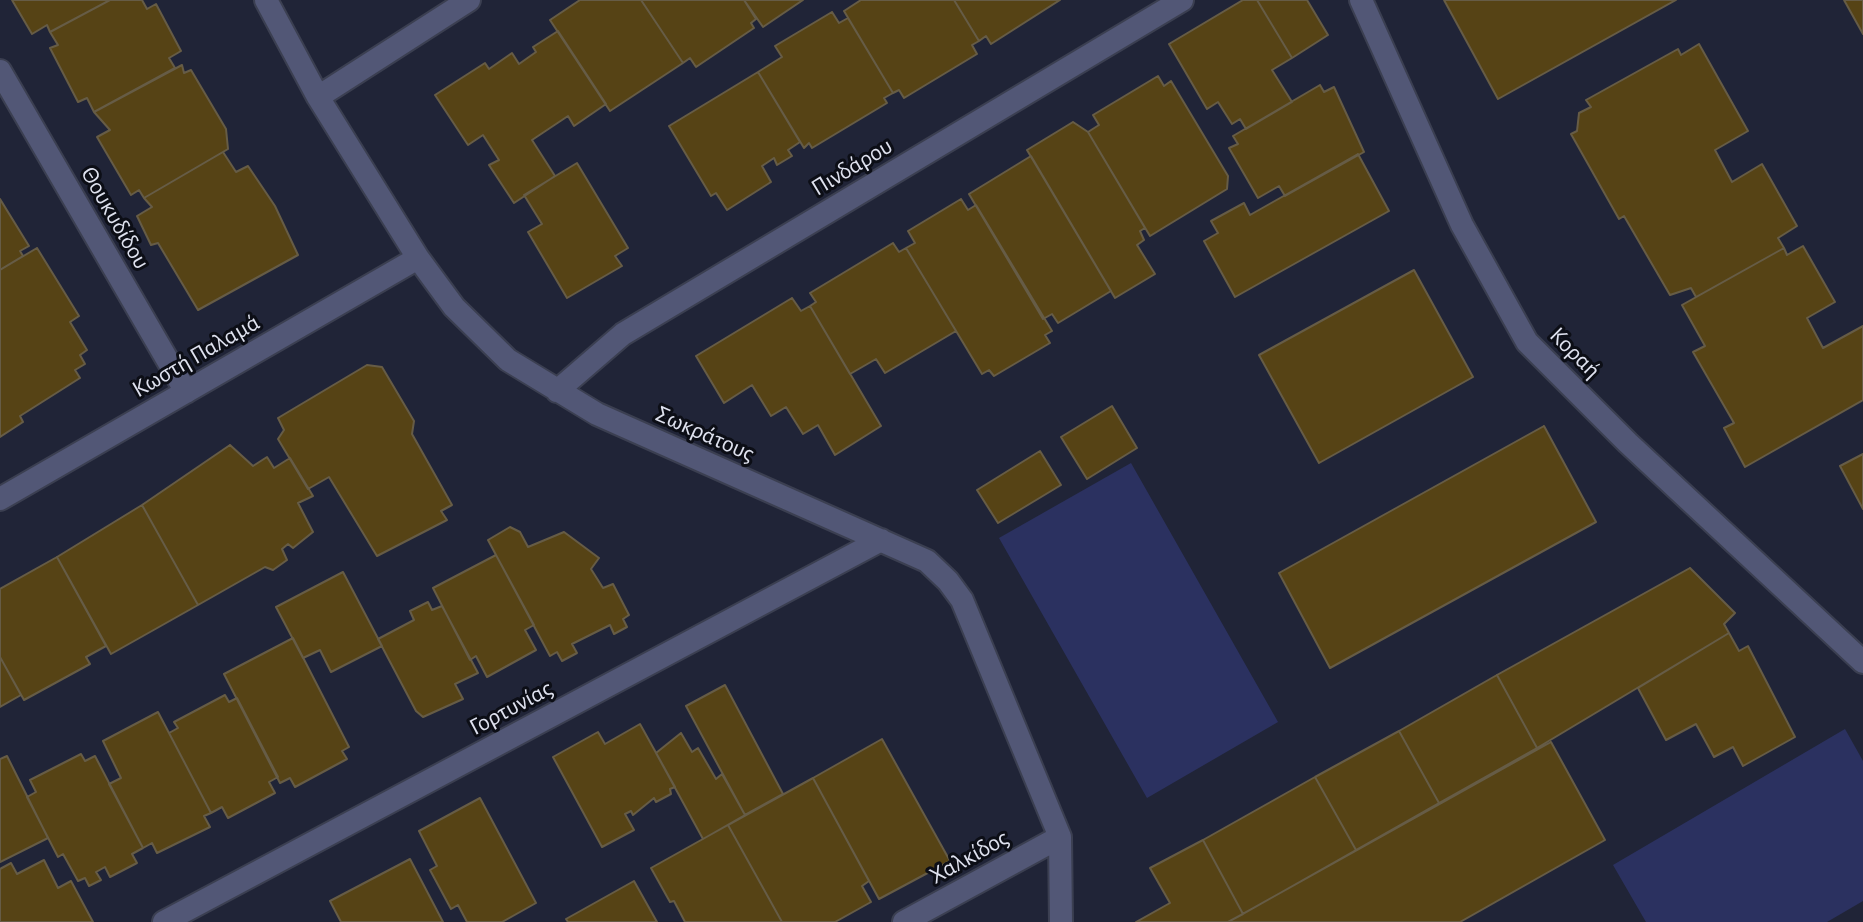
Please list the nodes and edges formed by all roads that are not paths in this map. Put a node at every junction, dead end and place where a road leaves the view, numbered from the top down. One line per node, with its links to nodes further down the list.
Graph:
1 (266, 0): 6 (street, Σωκράτους)
2 (469, 0): 6 (street)
3 (1182, 0): 8 (street, Πινδάρου)
4 (1361, 0): 12 (street, Κοραή)
5 (0, 71): 9 (street, Θουκυδίδου)
6 (318, 97): 7 (street, Σωκράτους)
7 (418, 258): 8 (street, Σωκράτους); 9 (street, Κωστή Παλαμά)
8 (557, 391): 11 (street, Σωκράτους)
9 (186, 392): 10 (street, Κωστή Παλαμά)
10 (0, 499)
11 (881, 540): 13 (street, Σωκράτους); 14 (street, Γορτυνίας)
12 (1863, 662)
13 (1060, 837): 15 (street, Χαλκίδος); 16 (street, Σωκράτους)
14 (164, 922)
15 (904, 922)
16 (1061, 922)

